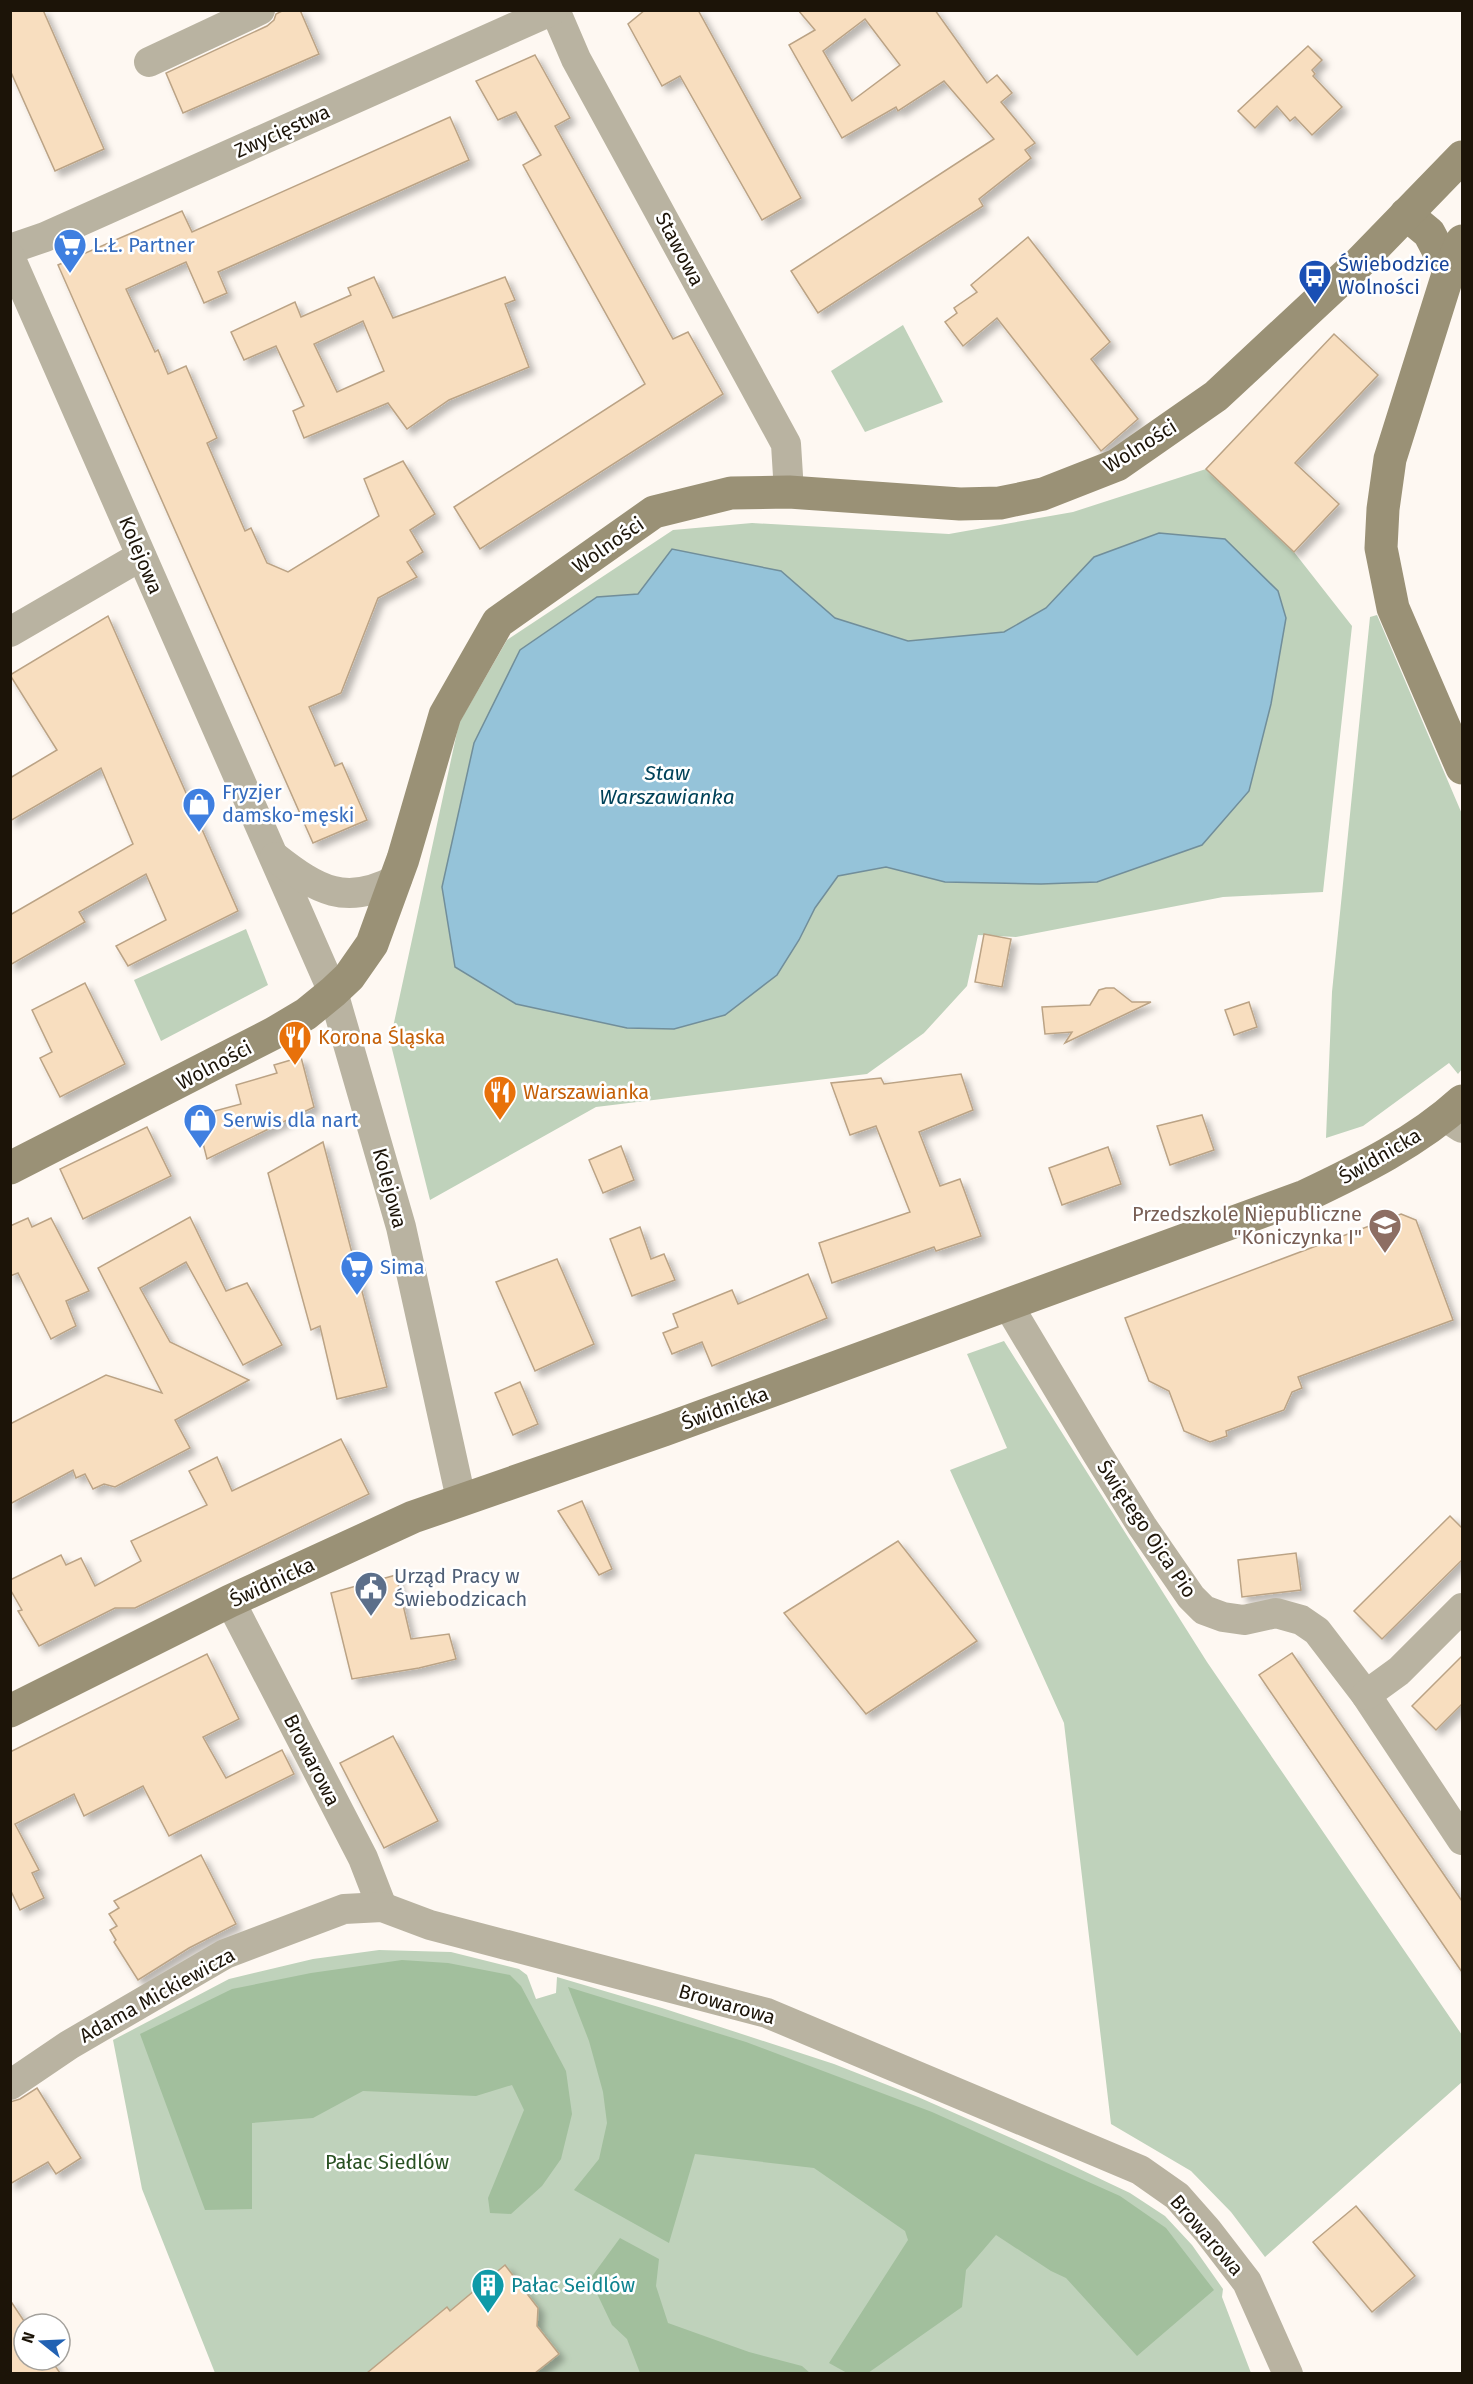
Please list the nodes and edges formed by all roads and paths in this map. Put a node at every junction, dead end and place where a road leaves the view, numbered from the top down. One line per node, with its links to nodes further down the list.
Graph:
1 (260, 10): 3 (street)
2 (554, 10): 7 (street, Zwycięstwa); 10 (street, Stawowa)
3 (149, 62)
4 (1462, 157): 5 (street, Wolności)
5 (1406, 214): 9 (street); 10 (street, Wolności)
6 (1462, 241): 9 (street)
7 (10, 249)
8 (10, 257): 11 (street, Kolejowa)
9 (1449, 271): 13 (street)
10 (789, 492): 15 (street, Wolności)
11 (141, 556): 12 (street); 14 (street, Kolejowa)
12 (10, 632)
13 (1462, 768)
14 (272, 854): 15 (street, Kolejowa); 16 (street, Kolejowa)
15 (397, 879): 16 (street, Wolności)
16 (333, 992): 18 (street, Wolności); 20 (street, Kolejowa)
17 (1457, 1116): 19 (street, Świdnicka)
18 (10, 1168)
19 (1008, 1305): 20 (street, Świdnicka); 23 (street, Świętego Ojca Pio)
20 (461, 1499): 21 (street, Świdnicka)
21 (230, 1601): 24 (street, Świdnicka); 26 (street, Browarowa)
22 (1462, 1608): 23 (street)
23 (1366, 1695): 25 (street, Świętego Ojca Pio)
24 (10, 1711)
25 (1462, 1840)
26 (382, 1907): 27 (street, Adama Mickiewicza); 28 (street, Browarowa)
27 (10, 2085)
28 (1288, 2373)

